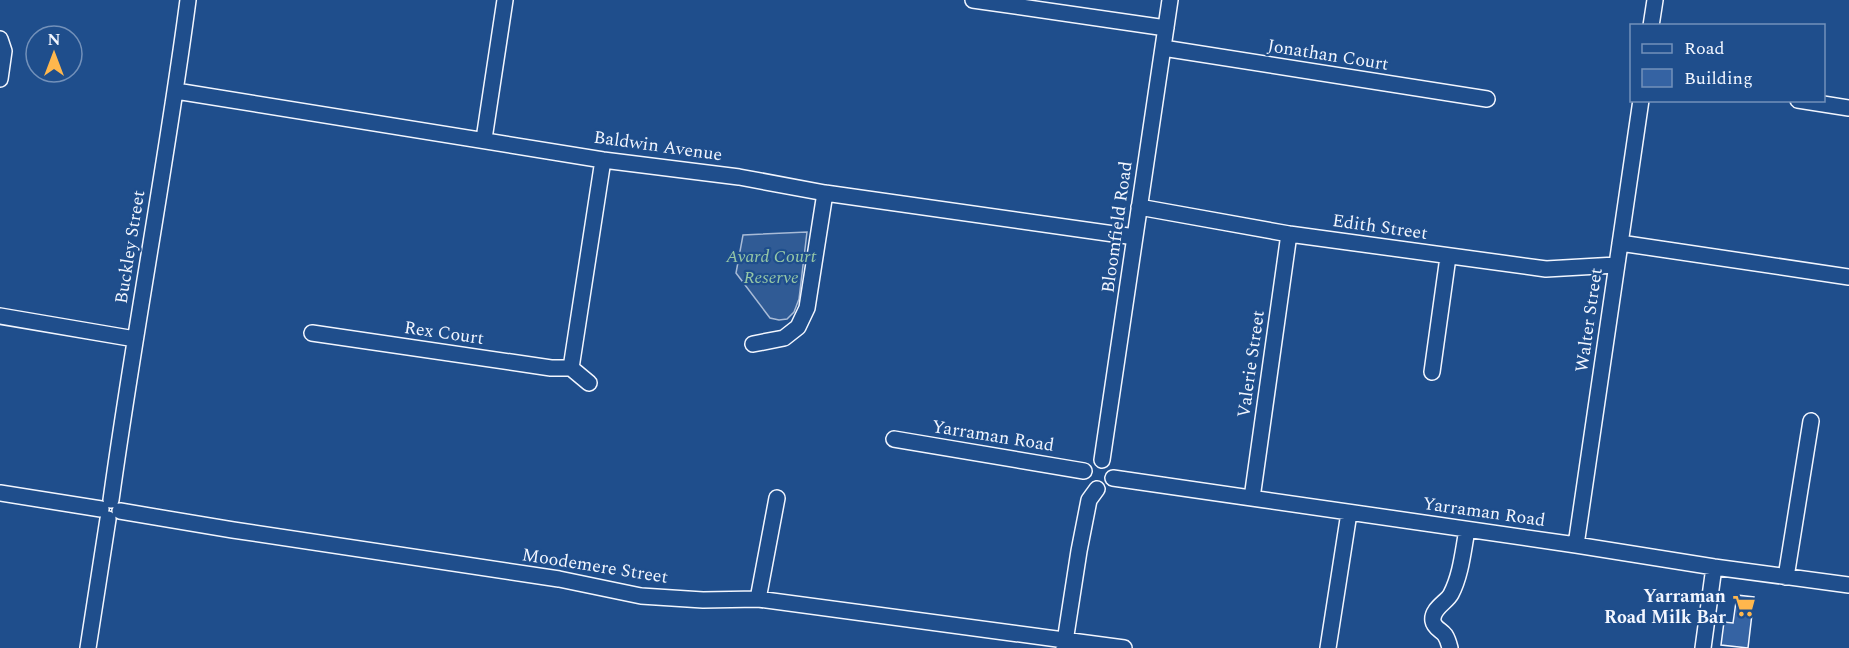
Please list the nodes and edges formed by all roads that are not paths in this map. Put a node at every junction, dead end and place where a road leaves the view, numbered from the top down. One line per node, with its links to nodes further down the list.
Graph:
1 (189, 0): 11 (street, Buckley Street)
2 (505, 0): 16 (street)
3 (973, 0): 7 (street)
4 (1170, 0): 7 (street, Bloomfield Road)
5 (1654, 0): 6 (street)
6 (1651, 24)
7 (1166, 28): 9 (street, Bloomfield Road)
8 (0, 39): 10 (street)
9 (1163, 48): 12 (street, Jonathan Court); 19 (street, Bloomfield Road)
10 (0, 79)
11 (176, 91): 16 (street, Baldwin Avenue); 28 (street, Buckley Street)
12 (1487, 99)
13 (1641, 102): 22 (street, Walter Street)
14 (1811, 102): 15 (street)
15 (1849, 108)
16 (484, 139): 17 (street, Baldwin Avenue)
17 (603, 160): 18 (street, Baldwin Avenue); 30 (street)
18 (825, 193): 21 (street, Baldwin Avenue); 29 (street)
19 (1139, 207): 20 (street, Edith Street); 21 (street, Bloomfield Road)
20 (1289, 234): 23 (street, Edith Street); 41 (street, Valerie Street)
21 (1135, 237): 35 (street, Bloomfield Road)
22 (1620, 243): 24 (street, Walter Street); 25 (street)
23 (1448, 257): 24 (street, Edith Street); 31 (street)
24 (1616, 265): 45 (street, Walter Street)
25 (1849, 277)
26 (0, 316): 28 (street)
27 (312, 333): 30 (street, Rex Court)
28 (135, 339): 42 (street, Buckley Street)
29 (753, 344)
30 (571, 368): 32 (street)
31 (1432, 372)
32 (589, 384)
33 (1811, 421): 47 (street)
34 (894, 439): 36 (street, Yarraman Road)
35 (1102, 460): 36 (street); 37 (street)
36 (1084, 471): 38 (street)
37 (1113, 478): 38 (street); 41 (street, Yarraman Road)
38 (1097, 489): 50 (street)
39 (0, 493): 42 (street, Moodemere Street)
40 (777, 498): 49 (street)
41 (1252, 498): 43 (street, Yarraman Road)
42 (110, 510): 49 (street, Moodemere Street); 51 (street, Buckley Street)
43 (1349, 513): 44 (street, Yarraman Road); 53 (street)
44 (1467, 530): 45 (street, Yarraman Road); 54 (street)
45 (1576, 545): 46 (street, Yarraman Road)
46 (1714, 567): 47 (street, Yarraman Road); 55 (street)
47 (1786, 577): 48 (street, Yarraman Road)
48 (1849, 585)
49 (759, 599): 50 (street, Moodemere Street)
50 (1065, 645): 52 (street, Moodemere Street)
51 (88, 648)
52 (1125, 648)
53 (1328, 648)
54 (1450, 648)
55 (1703, 648)

